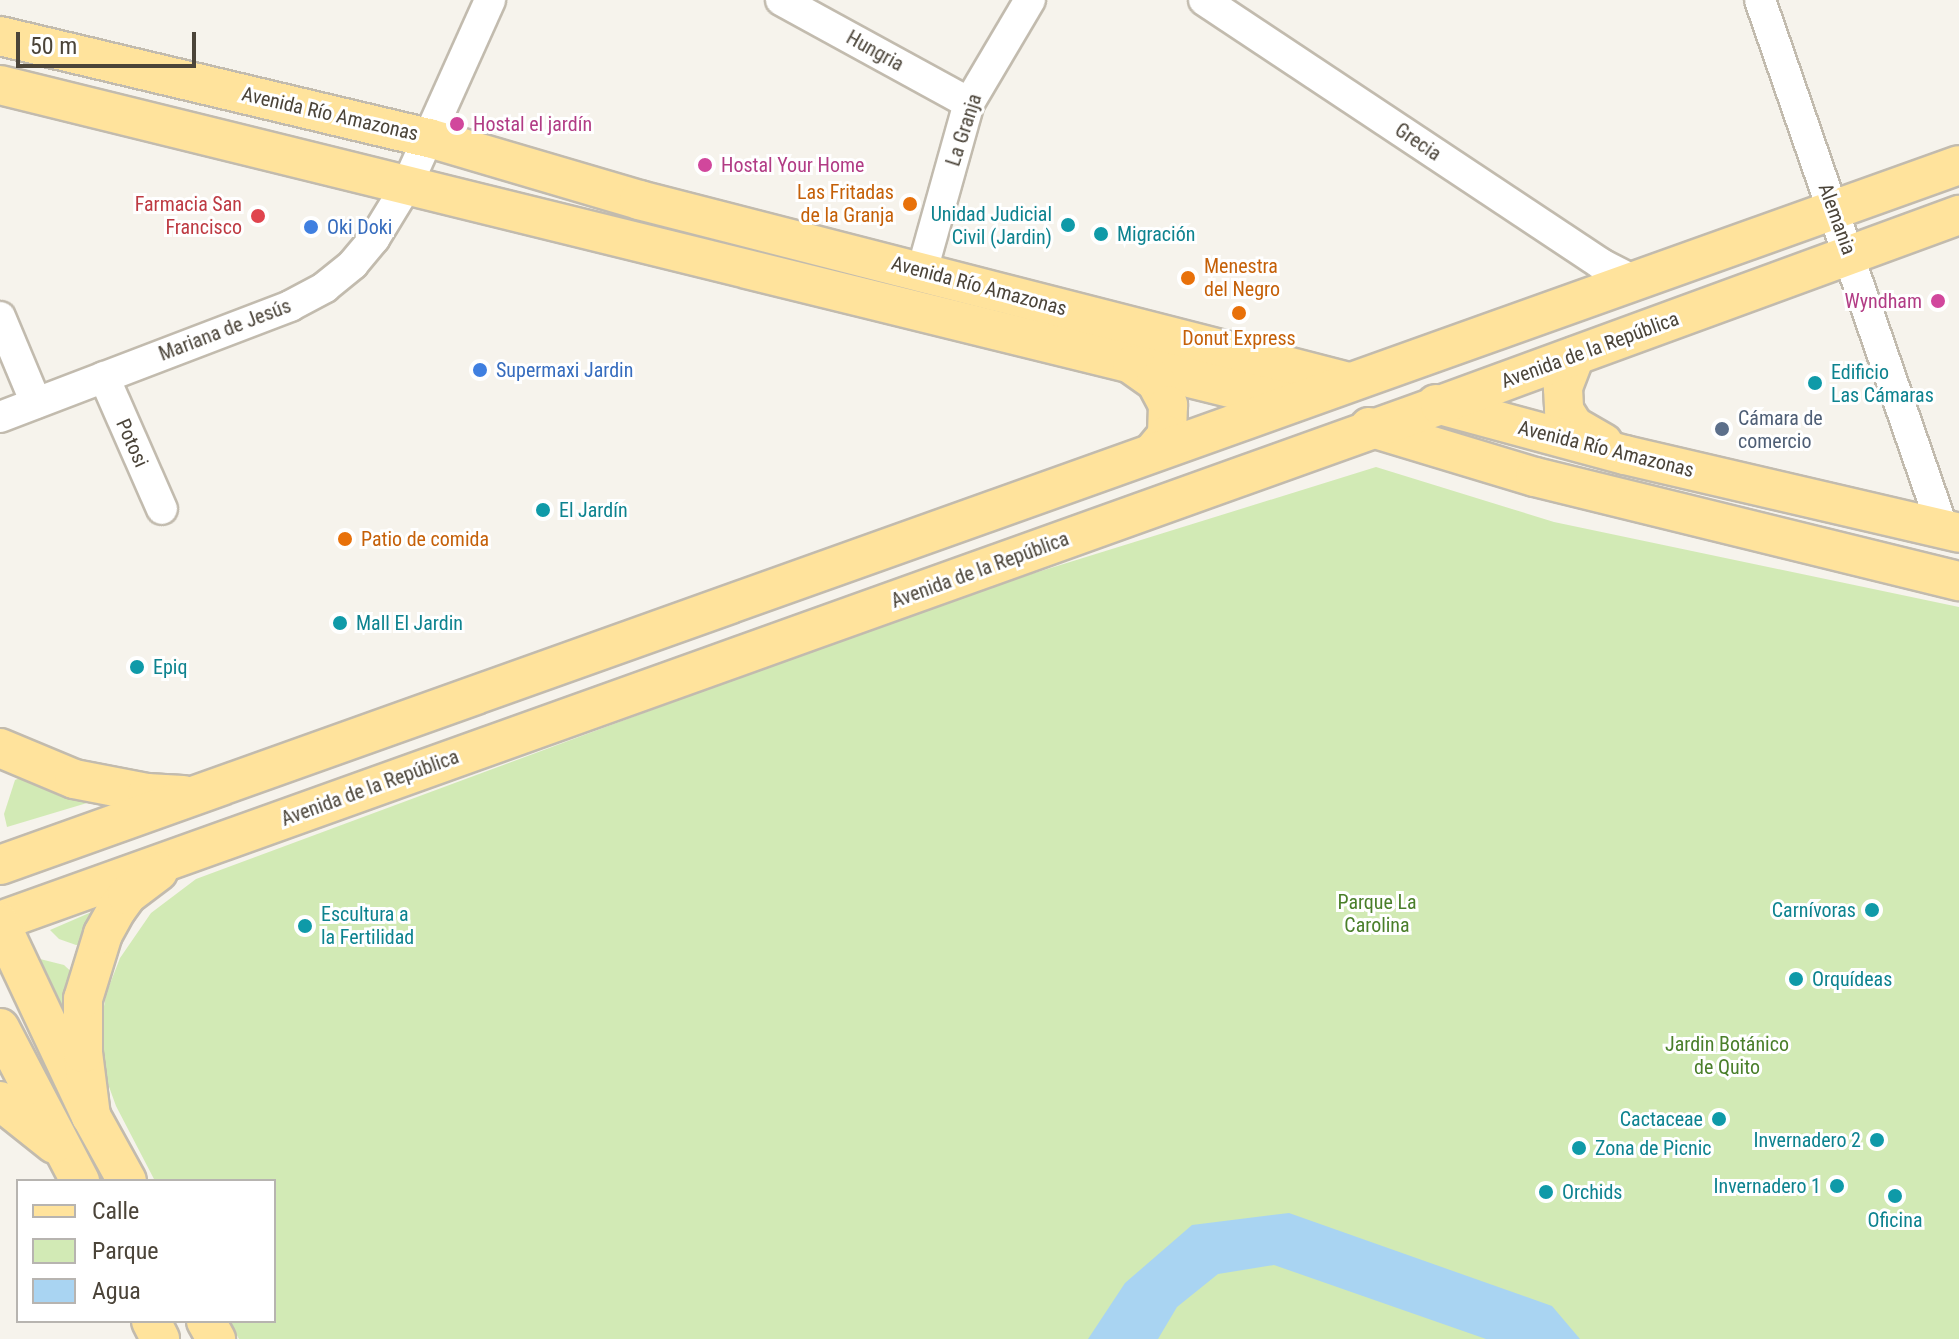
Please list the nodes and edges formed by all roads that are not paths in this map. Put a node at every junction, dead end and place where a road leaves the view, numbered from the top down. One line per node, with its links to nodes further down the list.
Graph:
1 (490, 0): 9 (street, Mariana de Jesús)
2 (781, 0): 8 (street, Hungria)
3 (1030, 0): 8 (street, La Granja)
4 (1204, 0): 16 (street, Grecia)
5 (1760, 0): 12 (street, Alemania)
6 (0, 36): 9 (main road, Avenida Río Amazonas)
7 (0, 85): 11 (main road, Avenida Río Amazonas)
8 (969, 103): 15 (street, La Granja)
9 (429, 138): 11 (street, Mariana de Jesús); 15 (main road, Avenida Río Amazonas)
10 (1959, 165): 12 (main road)
11 (407, 185): 19 (main road, Avenida Río Amazonas); 20 (street, Mariana de Jesús)
12 (1834, 210): 14 (street, Alemania); 16 (main road)
13 (1959, 215): 14 (main road, Avenida de la República)
14 (1850, 255): 18 (main road, Avenida de la República); 30 (street, Alemania)
15 (922, 271): 21 (main road, Avenida Río Amazonas)
16 (1634, 281): 21 (main road)
17 (0, 317): 22 (street)
18 (1575, 356): 24 (main road, Avenida de la República); 28 (main road)
19 (1132, 365): 23 (main road, Avenida Río Amazonas); 27 (main road)
20 (104, 377): 22 (street, Mariana de Jesús); 29 (street, Potosi)
21 (1351, 382): 23 (main road); 24 (main road, Avenida Río Amazonas)
22 (36, 403): 25 (street, Mariana de Jesús)
23 (1291, 403): 26 (main road, Avenida Río Amazonas); 27 (main road)
24 (1440, 405): 26 (main road, Avenida de la República); 28 (main road, Avenida Río Amazonas)
25 (0, 417)
26 (1374, 428): 31 (main road, Avenida Río Amazonas); 34 (main road, Avenida de la República)
27 (1152, 453): 33 (main road)
28 (1625, 455): 30 (main road, Avenida Río Amazonas)
29 (162, 509)
30 (1951, 531)
31 (1959, 581)
32 (0, 748): 33 (main road)
33 (194, 795): 35 (main road)
34 (183, 855): 36 (main road, Avenida de la República); 39 (main road)
35 (0, 865)
36 (0, 922): 39 (main road)
37 (0, 1028): 40 (main road)
38 (0, 1101): 40 (main road)
39 (91, 1116): 41 (main road)
40 (73, 1168)
41 (126, 1179)

